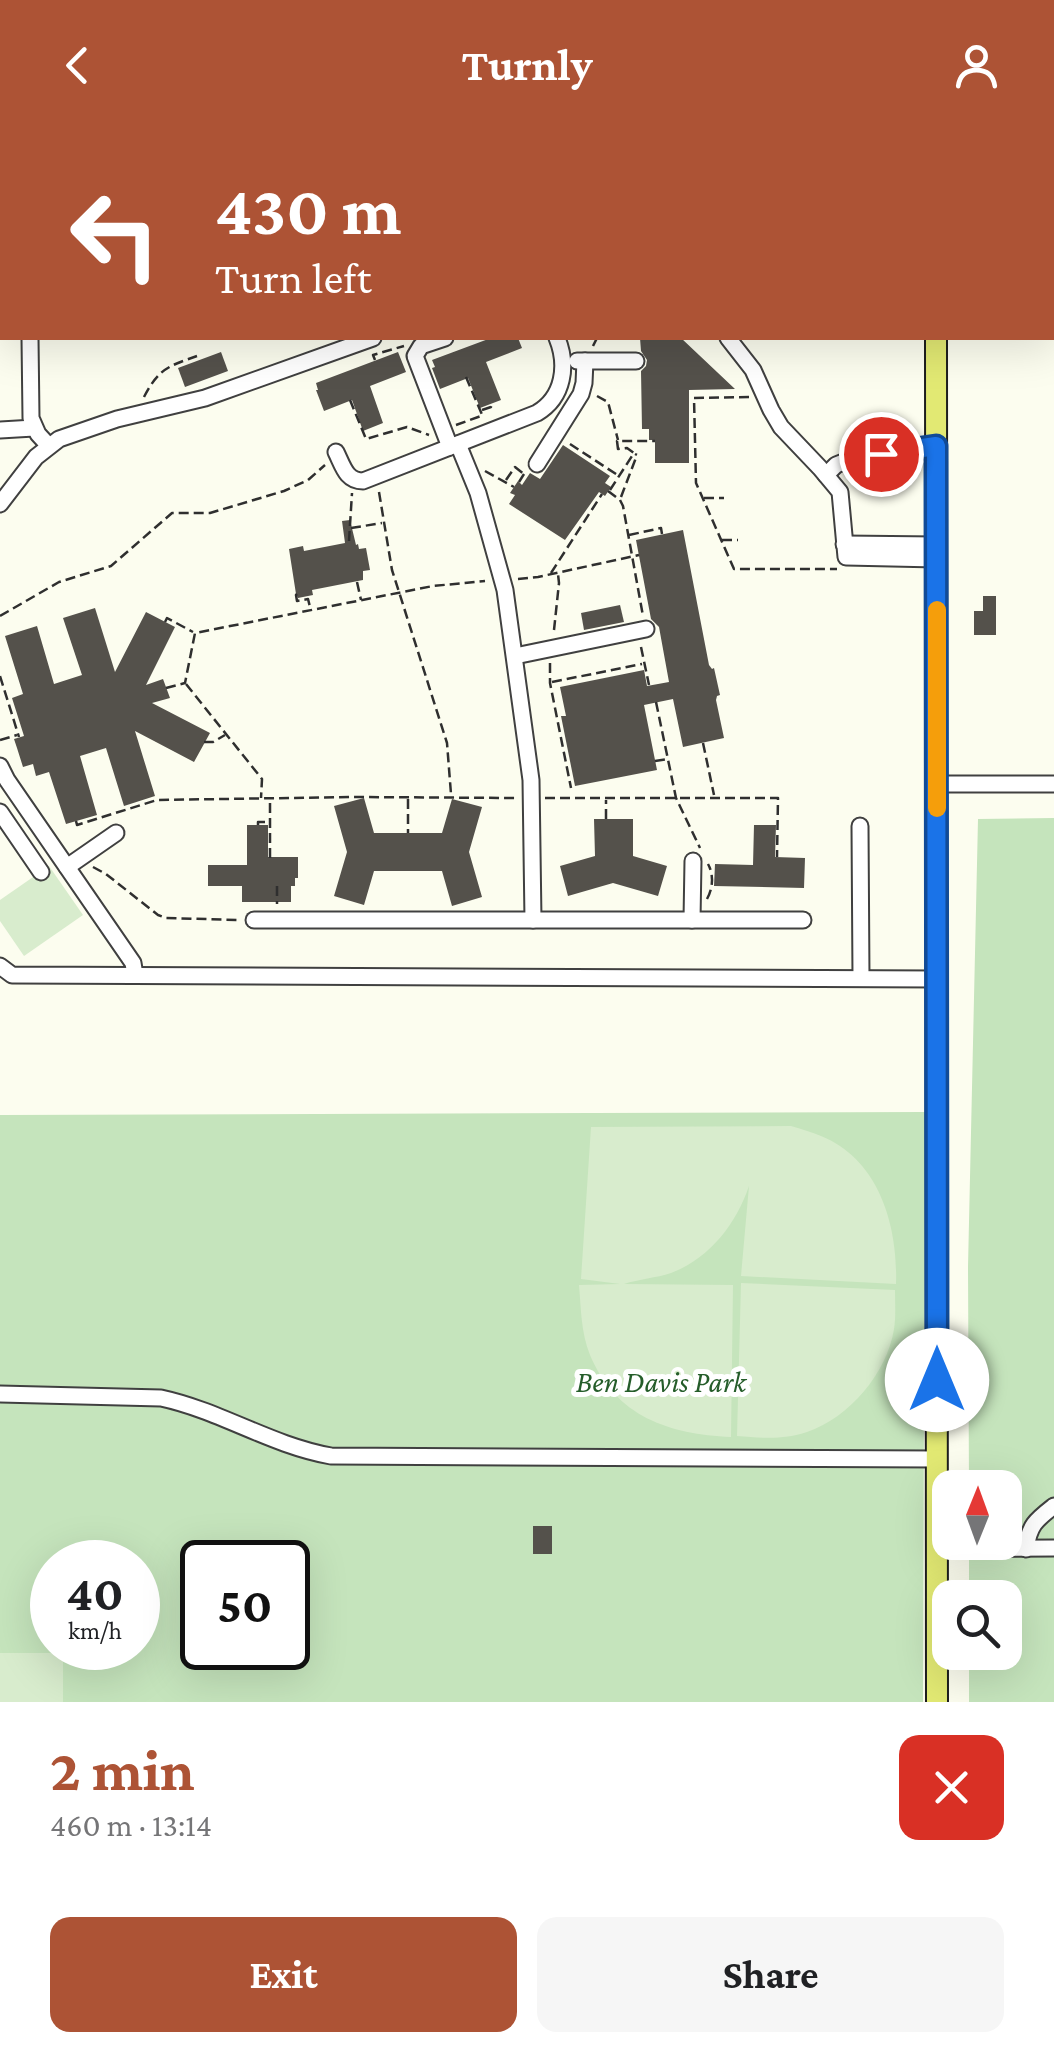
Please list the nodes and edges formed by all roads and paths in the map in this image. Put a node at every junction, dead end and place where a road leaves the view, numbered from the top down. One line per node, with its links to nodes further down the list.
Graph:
1 (30, 340): 23 (street)
2 (368, 340): 20 (street)
3 (439, 340): 7 (street)
4 (557, 340): 10 (street)
5 (730, 340): 16 (street)
6 (936, 340): 31 (main road)
7 (416, 352): 9 (path); 26 (street)
8 (197, 356): 20 (path)
9 (375, 360)
10 (562, 361): 11 (street); 21 (street)
11 (586, 361): 12 (street); 14 (street)
12 (636, 362)
13 (466, 377): 21 (path)
14 (583, 387): 28 (path); 34 (street)
15 (725, 390): 17 (path)
16 (762, 392): 17 (path); 36 (street)
17 (725, 397): 44 (path)
18 (350, 400): 25 (path)
19 (490, 404): 21 (path)
20 (146, 412): 30 (street)
21 (484, 419): 26 (street); 26 (path)
22 (374, 427): 25 (path)
23 (34, 428): 24 (street); 30 (street)
24 (0, 430)
25 (377, 436): 26 (path)
26 (449, 439): 35 (street); 37 (street)
27 (563, 440): 38 (path)
28 (618, 441): 29 (path); 33 (path)
29 (654, 441)
30 (48, 446): 47 (street)
31 (936, 446): 36 (street); 55 (main road)
32 (336, 452): 39 (street); 67 (path)
33 (634, 453): 38 (path); 46 (path)
34 (530, 468): 40 (path); 41 (path)
35 (471, 474): 40 (path); 61 (street)
36 (826, 474): 58 (street)
37 (376, 476): 39 (street); 48 (path)
38 (619, 476): 46 (path)
39 (353, 480): 49 (path)
40 (505, 482): 42 (path)
41 (518, 482)
42 (514, 487)
43 (602, 494): 60 (path)
44 (702, 498): 45 (path); 52 (path)
45 (724, 498)
46 (620, 500): 51 (path)
47 (0, 504)
48 (384, 523): 49 (path); 63 (path)
49 (349, 529): 54 (path)
50 (662, 534): 51 (path)
51 (628, 535): 57 (path)
52 (721, 540): 53 (path); 58 (path)
53 (738, 540)
54 (349, 541)
55 (937, 552): 58 (street); 87 (main road)
56 (638, 554): 57 (path)
57 (632, 556): 59 (path); 69 (path)
58 (855, 558)
59 (557, 572): 60 (path); 71 (path)
60 (551, 574): 61 (path)
61 (502, 580): 63 (path); 72 (street)
62 (358, 582): 65 (path)
63 (399, 592): 65 (path); 91 (path)
64 (298, 594): 66 (path)
65 (362, 600): 66 (path)
66 (310, 610): 70 (path)
67 (0, 616)
68 (165, 622): 70 (path)
69 (646, 630): 71 (street); 73 (path)
70 (195, 633): 76 (path)
71 (552, 649): 72 (street); 75 (path)
72 (514, 656): 94 (street)
73 (645, 664): 75 (path); 77 (path)
74 (0, 676): 81 (path)
75 (550, 682): 89 (path)
76 (184, 683): 78 (path); 80 (path)
77 (649, 686)
78 (166, 688)
79 (656, 702): 84 (path)
80 (226, 734): 82 (path); 92 (path)
81 (0, 740)
82 (204, 742)
83 (703, 743): 97 (path)
84 (668, 758): 85 (path); 96 (path)
85 (656, 761)
86 (0, 766): 109 (street)
87 (937, 784): 88 (street); 120 (main road)
88 (1054, 784)
89 (571, 788)
90 (408, 797): 91 (path); 93 (path); 104 (path)
91 (451, 797): 94 (path)
92 (262, 798): 93 (path); 100 (path)
93 (270, 798): 101 (path)
94 (532, 798): 95 (path); 114 (street)
95 (606, 798): 96 (path); 99 (path)
96 (676, 798): 97 (path); 115 (path)
97 (715, 798): 106 (path)
98 (0, 812): 110 (street)
99 (606, 819)
100 (76, 821)
101 (270, 822): 102 (path); 107 (path)
102 (258, 825)
103 (860, 826): 119 (street)
104 (408, 833)
105 (116, 834): 109 (street)
106 (777, 857)
107 (270, 858)
108 (693, 861): 115 (street)
109 (67, 866): 112 (path); 118 (street)
110 (41, 872)
111 (277, 886): 113 (path)
112 (254, 920): 113 (street)
113 (277, 920): 114 (street)
114 (533, 920): 115 (street)
115 (692, 920): 116 (street)
116 (803, 920)
117 (2, 971): 118 (street)
118 (135, 975): 119 (street)
119 (861, 978): 120 (street)
120 (937, 979): 122 (main road)
121 (0, 1394): 122 (street)
122 (937, 1458): 123 (main road)
123 (937, 1470)
124 (1054, 1506): 127 (street)
125 (1054, 1548): 127 (street)
126 (1022, 1549): 127 (street)
127 (1026, 1549)
128 (937, 1560): 129 (main road)
129 (937, 1702)

